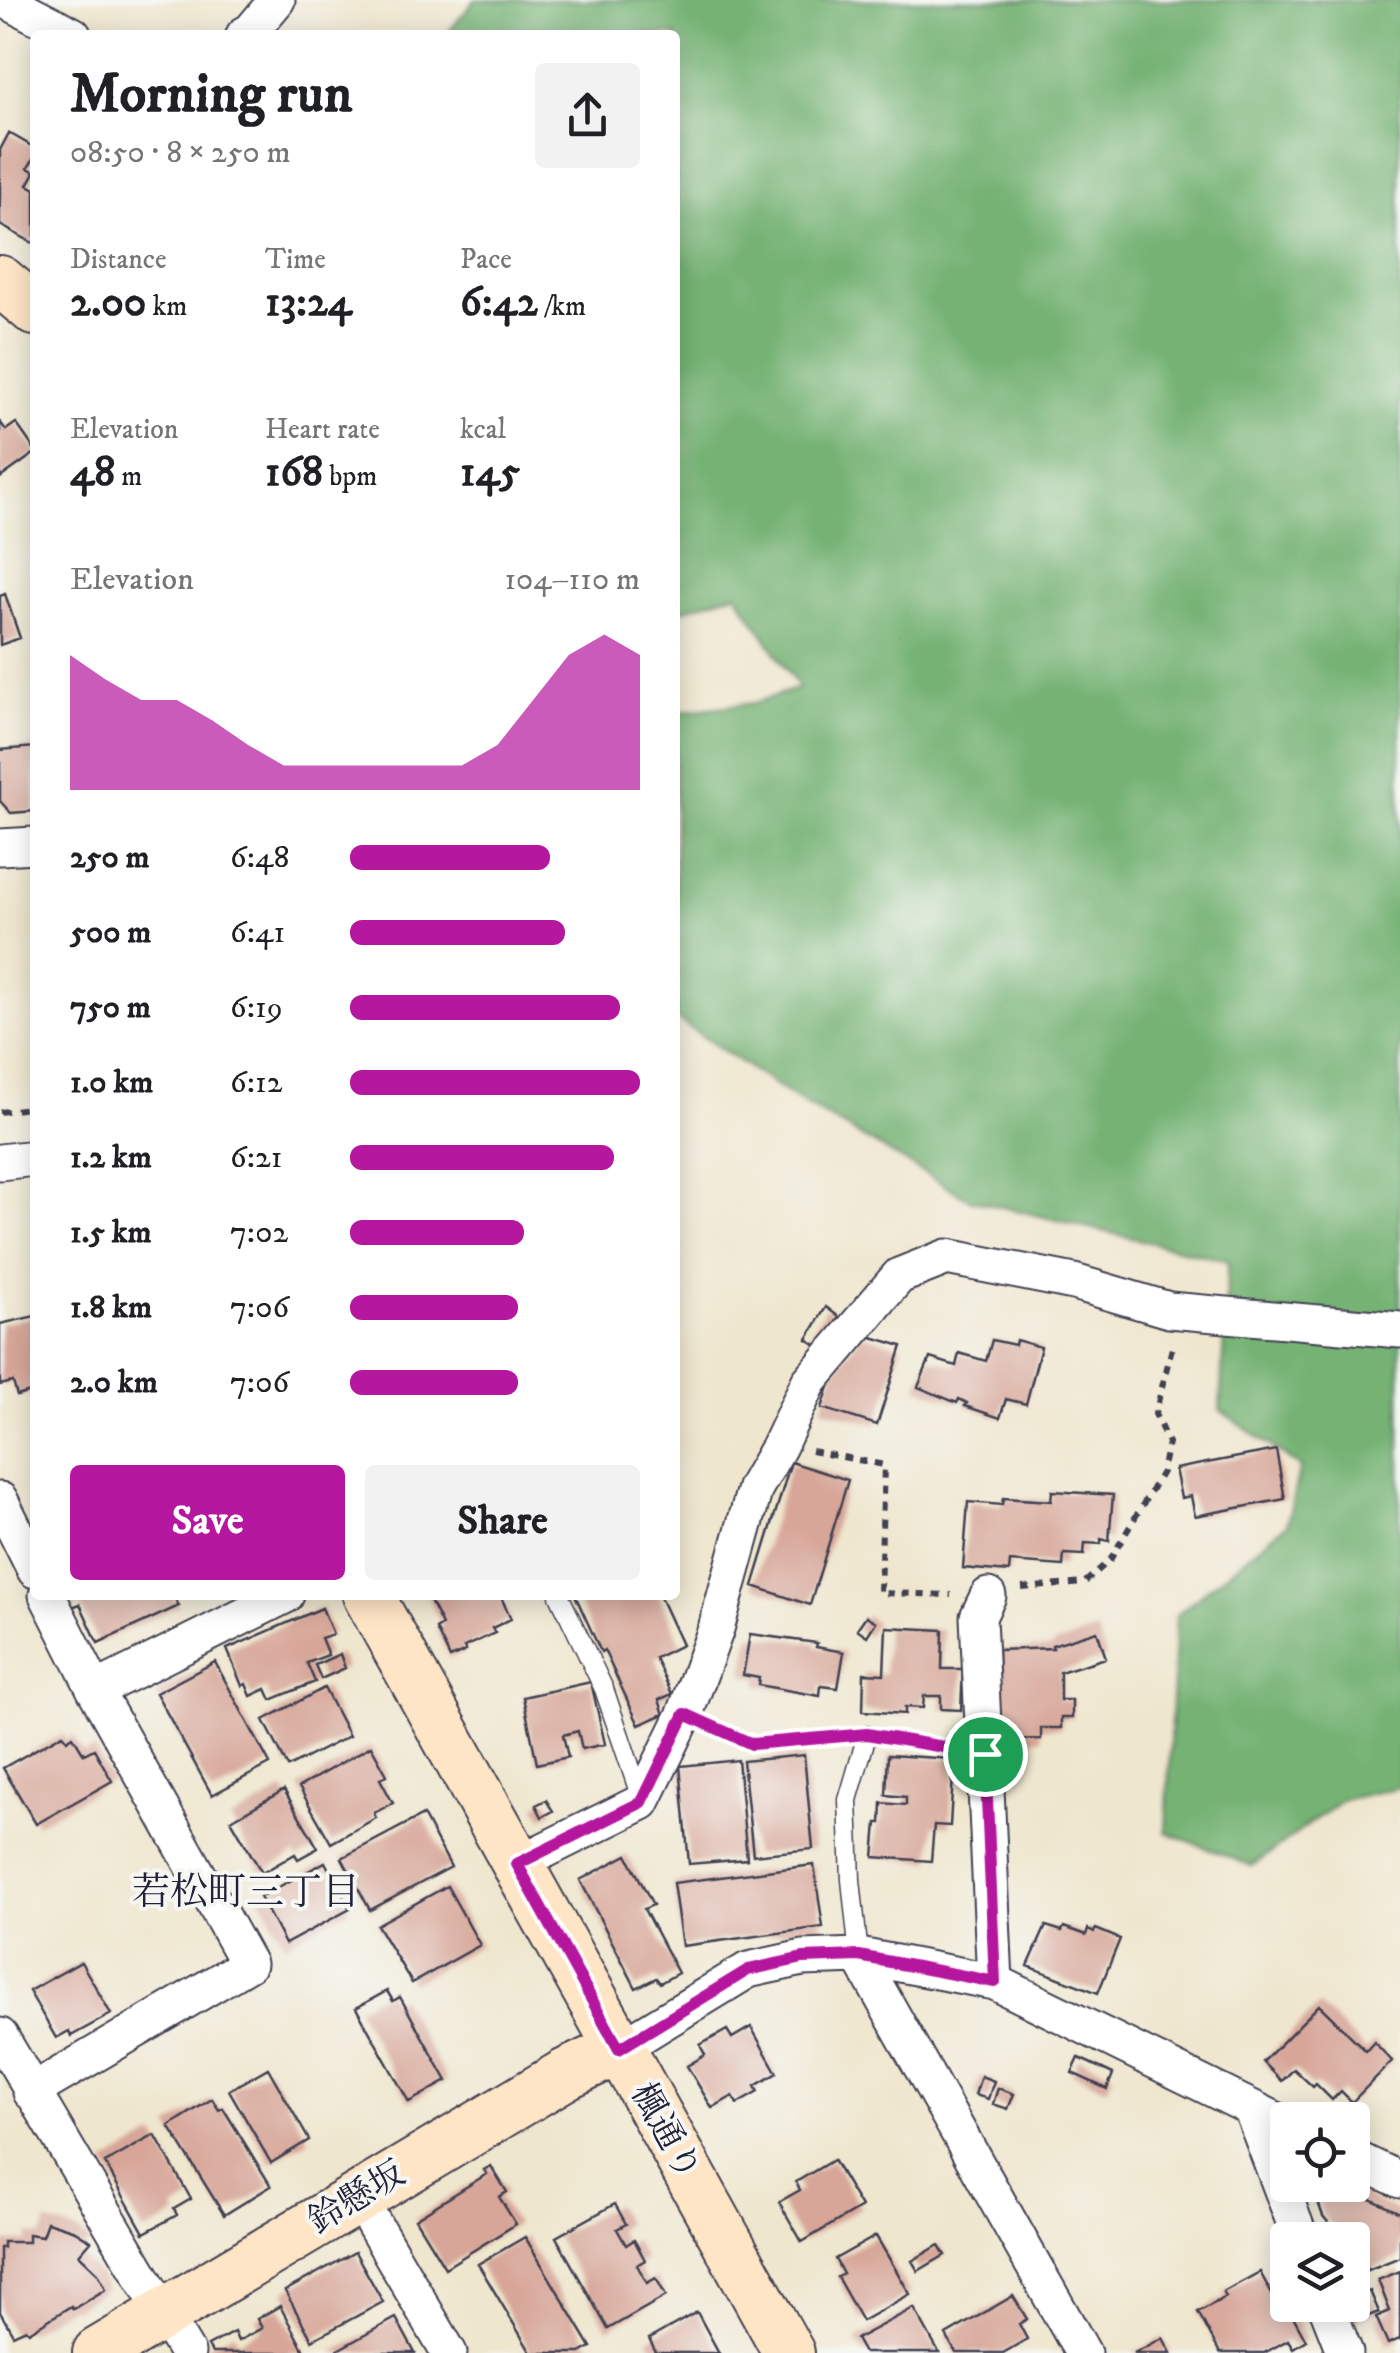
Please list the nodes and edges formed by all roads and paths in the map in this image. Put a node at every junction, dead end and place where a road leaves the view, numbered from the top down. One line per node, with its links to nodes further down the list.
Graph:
1 (6, 0): 3 (street)
2 (277, 0): 4 (street)
3 (63, 30)
4 (251, 30)
5 (0, 281): 6 (street)
6 (30, 306)
7 (30, 845): 8 (street)
8 (0, 847)
9 (30, 1108): 10 (path)
10 (0, 1112)
11 (30, 1159): 12 (street)
12 (0, 1162)
13 (1168, 1310): 14 (street); 15 (street); 18 (path)
14 (1400, 1330)
15 (779, 1446): 18 (path); 24 (street)
16 (0, 1500): 17 (street)
17 (30, 1560)
18 (988, 1596): 26 (street)
19 (50, 1600): 23 (street)
20 (276, 1600): 23 (street)
21 (371, 1600): 28 (street, 楓通り)
22 (562, 1600): 27 (lane)
23 (95, 1690): 33 (street)
24 (685, 1714): 25 (path); 27 (street)
25 (867, 1734): 26 (path); 29 (lane)
26 (985, 1754): 30 (street)
27 (642, 1802): 28 (street)
28 (517, 1864): 32 (street, 楓通り)
29 (859, 1956): 30 (street); 32 (street); 45 (street)
30 (995, 1982): 34 (street)
31 (0, 2036): 33 (street)
32 (619, 2049): 38 (street, 鈴懸坂); 44 (street, 楓通り)
33 (31, 2092): 41 (street)
34 (1250, 2108): 35 (street); 39 (street)
35 (1270, 2117)
36 (1370, 2166): 37 (street)
37 (1400, 2180)
38 (358, 2197): 41 (street, 鈴懸坂); 43 (street)
39 (1294, 2222)
40 (1333, 2322): 46 (street)
41 (175, 2333): 42 (street, 鈴懸坂)
42 (98, 2353)
43 (450, 2353)
44 (788, 2353)
45 (1083, 2353)
46 (1345, 2353)

